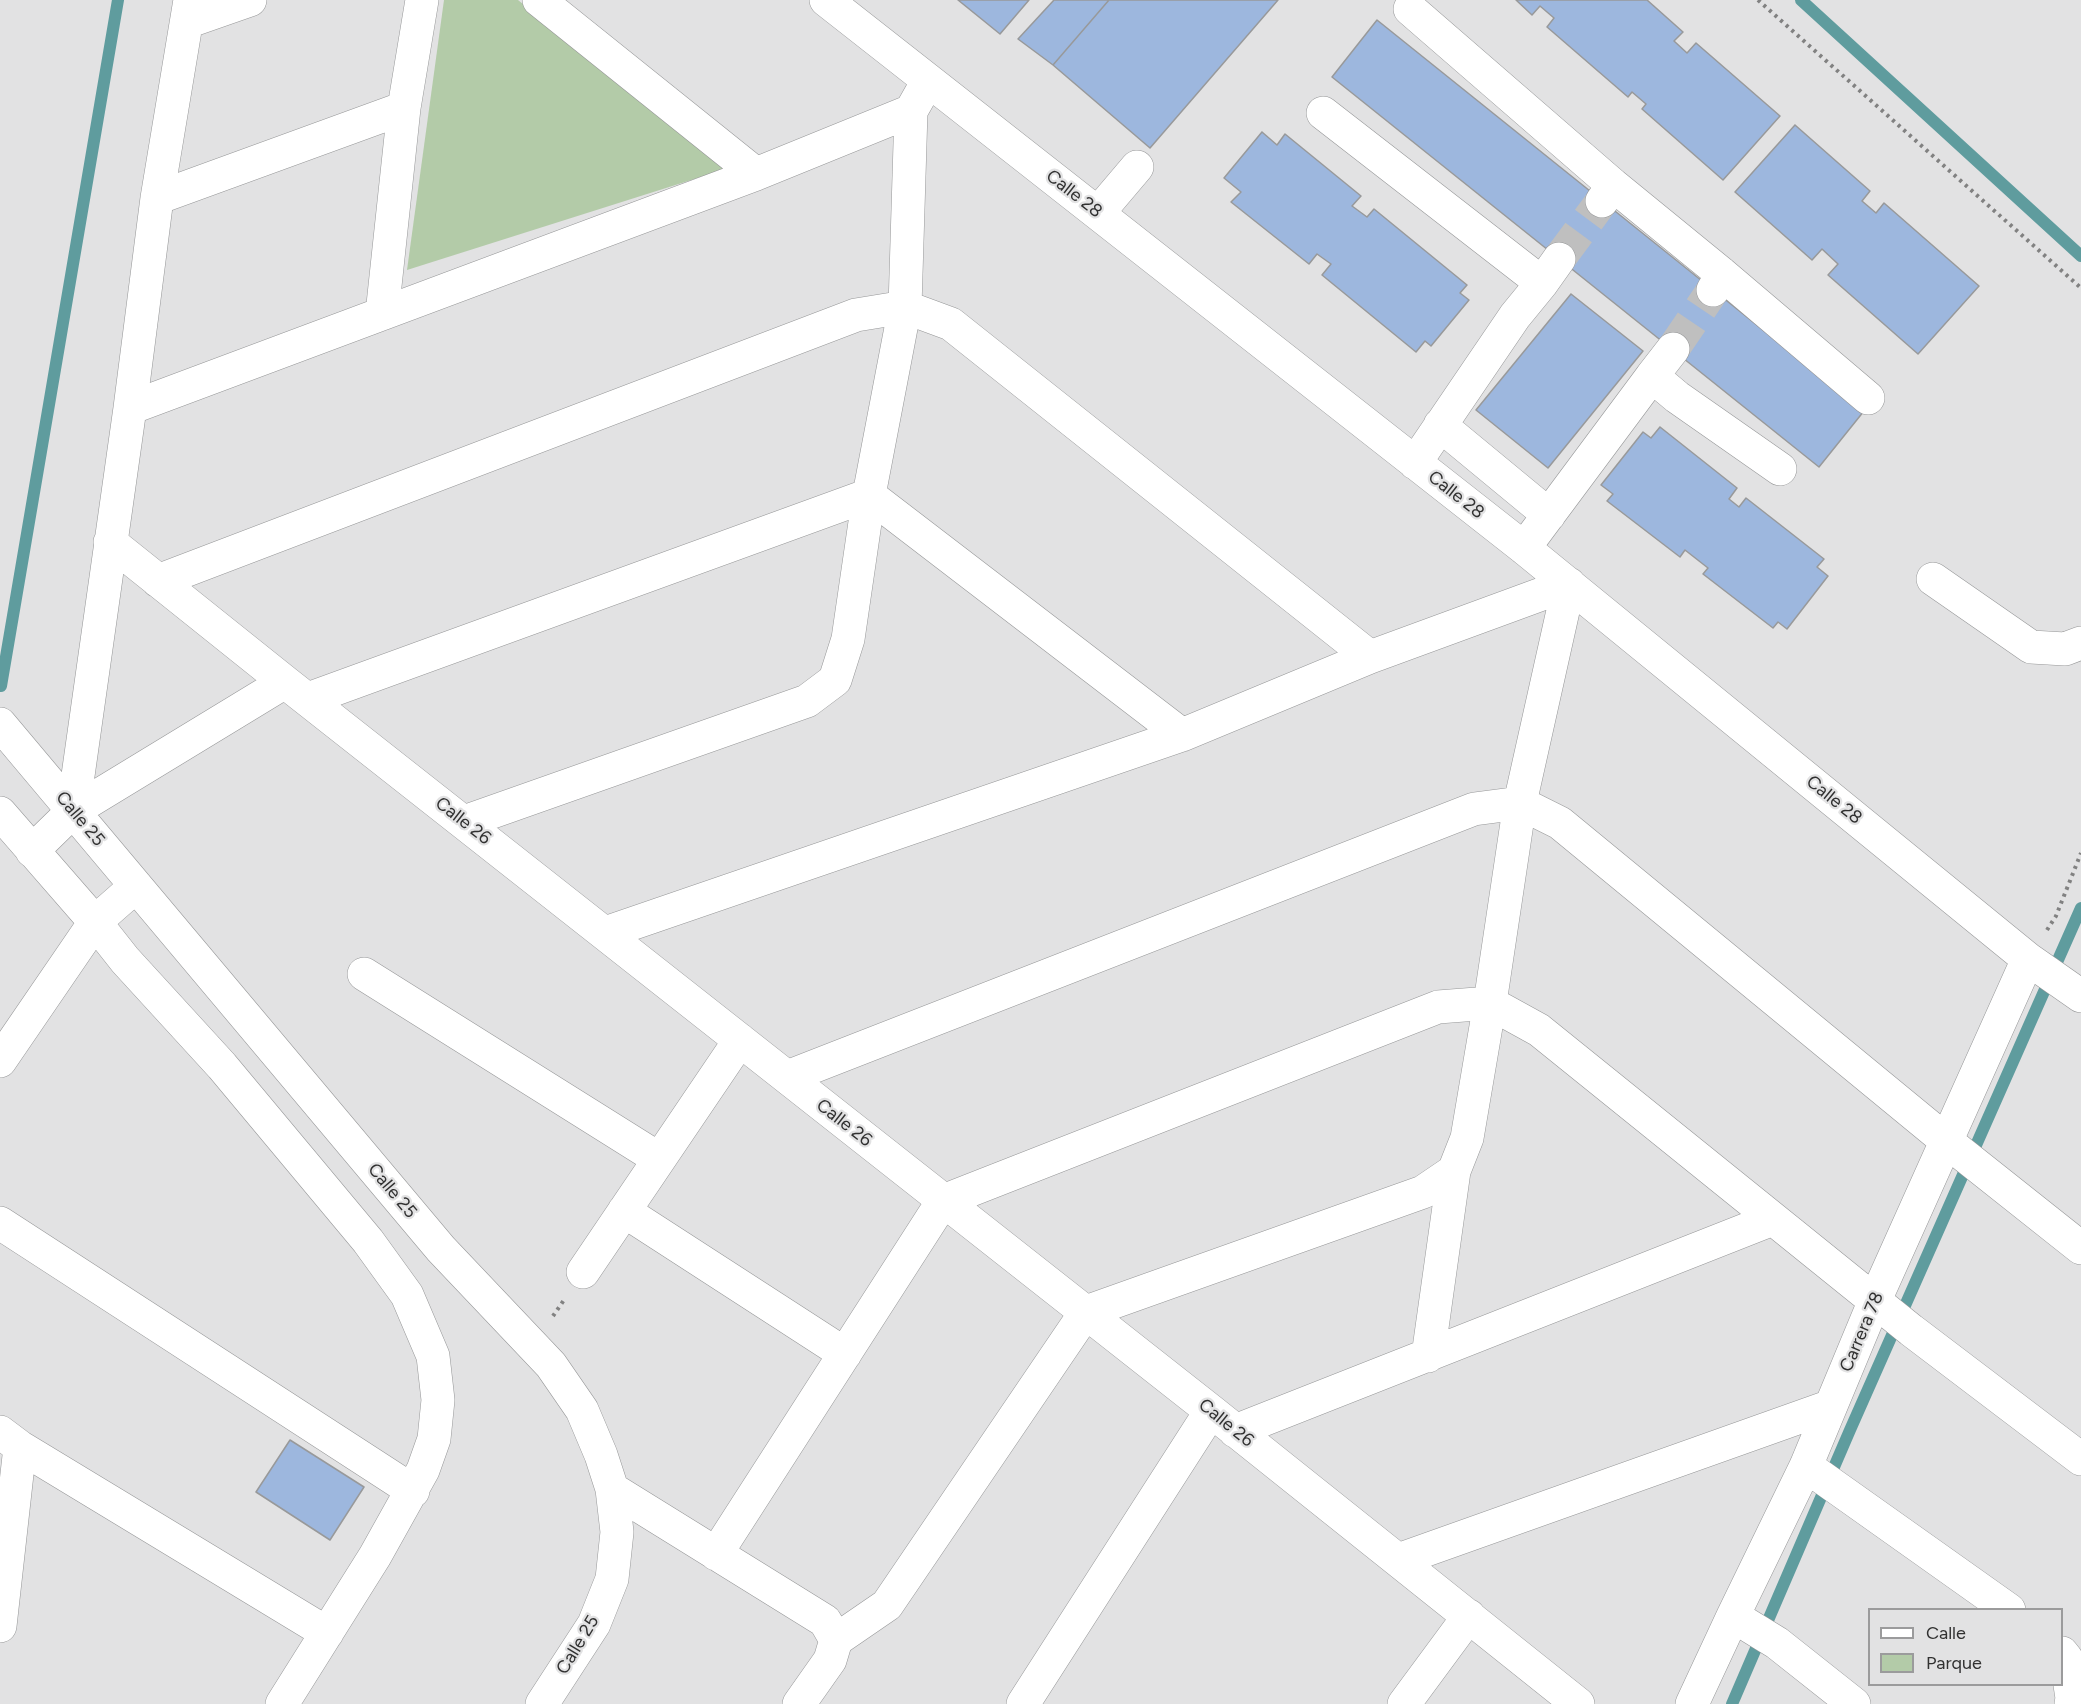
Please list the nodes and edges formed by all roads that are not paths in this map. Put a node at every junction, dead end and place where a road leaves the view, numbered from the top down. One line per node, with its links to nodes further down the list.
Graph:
1 (250, 0): 6 (street)
2 (422, 0): 8 (street)
3 (538, 0): 12 (street)
4 (826, 0): 7 (street, Calle 28)
5 (1410, 9): 19 (street)
6 (188, 11): 13 (street)
7 (928, 81): 9 (street); 14 (street, Calle 28)
8 (404, 108): 13 (street); 16 (street)
9 (911, 111): 12 (street); 15 (street)
10 (1323, 113): 21 (street)
11 (1137, 167): 14 (street)
12 (756, 174): 16 (street)
13 (157, 198): 20 (street)
14 (1098, 213): 22 (street, Calle 28)
15 (905, 307): 24 (street); 29 (street); 32 (street)
16 (382, 314): 20 (street)
17 (1673, 349): 18 (street)
18 (1652, 376): 23 (street); 25 (street)
19 (1868, 398)
20 (130, 408): 26 (street)
21 (1440, 425): 22 (street); 25 (street)
22 (1415, 463): 27 (street, Calle 28)
23 (1780, 469)
24 (869, 495): 33 (street); 35 (street); 39 (street)
25 (1549, 514): 27 (street)
26 (110, 542): 29 (street, Calle 26); 37 (street)
27 (1524, 548): 30 (street, Calle 28)
28 (1933, 579): 31 (street)
29 (159, 581): 33 (street, Calle 26)
30 (1569, 584): 32 (street); 36 (street); 44 (street, Calle 28)
31 (2081, 643)
32 (1370, 657): 35 (street)
33 (296, 691): 37 (street); 39 (street, Calle 26)
34 (0, 724): 37 (street, Calle 25)
35 (1182, 735): 43 (street)
36 (1520, 803): 47 (street); 50 (street); 51 (street)
37 (73, 811): 40 (street); 41 (street, Calle 25)
38 (0, 813): 40 (street)
39 (464, 822): 43 (street, Calle 26)
40 (32, 851): 42 (street)
41 (136, 886): 42 (street); 70 (street, Calle 25)
42 (95, 922): 49 (street); 71 (street)
43 (605, 933): 48 (street, Calle 26)
44 (2033, 962): 46 (street, Calle 28); 51 (street, Carrera 78)
45 (364, 974): 52 (street)
46 (2079, 994)
47 (1490, 1003): 53 (street); 54 (street); 56 (street)
48 (740, 1040): 50 (street, Calle 26); 52 (street)
49 (0, 1061)
50 (787, 1077): 54 (street, Calle 26)
51 (1954, 1146): 58 (street); 60 (street, Carrera 78)
52 (659, 1159): 55 (street)
53 (1454, 1171): 61 (street); 63 (street)
54 (943, 1201): 61 (street, Calle 26); 62 (street)
55 (624, 1211): 59 (street); 62 (street)
56 (1773, 1219): 60 (street); 63 (street)
57 (0, 1223): 71 (street)
58 (2081, 1248)
59 (583, 1272)
60 (1881, 1304): 64 (street, Carrera 78); 68 (street)
61 (1086, 1312): 65 (street, Calle 26); 79 (street)
62 (845, 1354): 72 (street)
63 (1428, 1356): 66 (street)
64 (1831, 1406): 69 (street, Carrera 78); 73 (street)
65 (1211, 1411): 66 (street, Calle 26); 84 (street)
66 (1235, 1431): 73 (street, Calle 26)
67 (10, 1439): 77 (street); 78 (street)
68 (2081, 1459)
69 (1811, 1470): 74 (street); 76 (street, Carrera 78)
70 (612, 1489): 72 (street); 82 (street, Calle 25)
71 (413, 1491): 78 (street)
72 (716, 1554): 79 (street)
73 (1398, 1560): 75 (street, Calle 26)
74 (2006, 1608)
75 (1469, 1616): 85 (street); 86 (street, Calle 26)
76 (1740, 1621): 87 (street, Carrera 78); 88 (street)
77 (0, 1626)
78 (327, 1633): 81 (street)
79 (836, 1640): 83 (street)
80 (2063, 1655): 89 (street)
81 (282, 1704)
82 (542, 1704)
83 (799, 1704)
84 (1023, 1704)
85 (1404, 1704)
86 (1578, 1704)
87 (1692, 1704)
88 (1854, 1704)
89 (2071, 1704)

